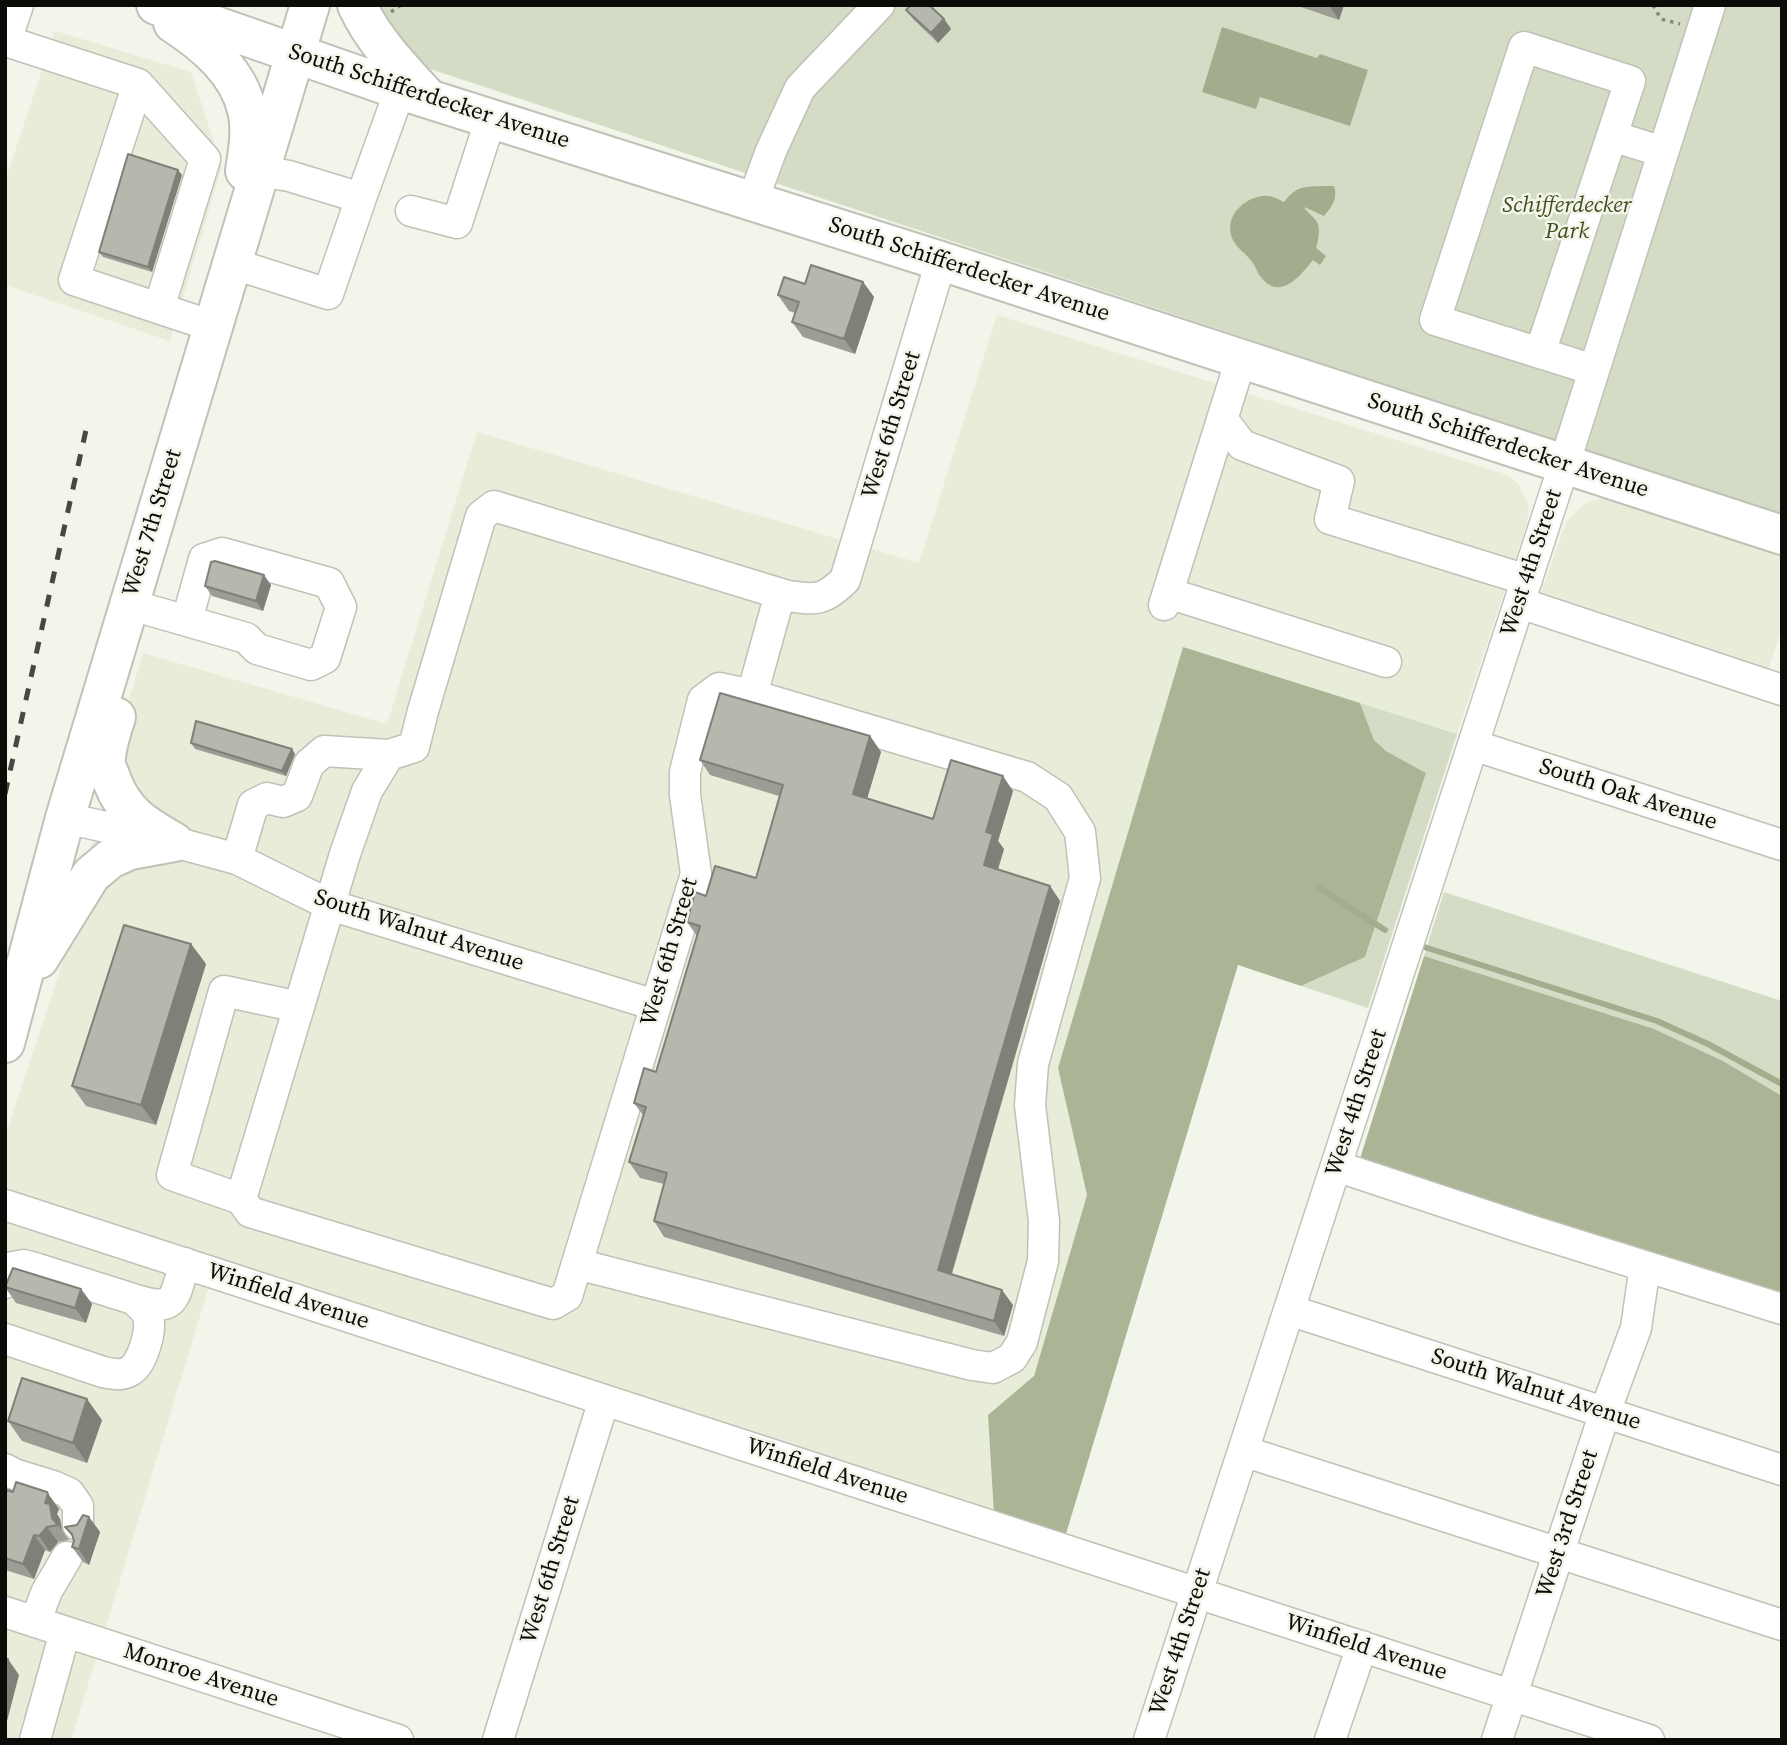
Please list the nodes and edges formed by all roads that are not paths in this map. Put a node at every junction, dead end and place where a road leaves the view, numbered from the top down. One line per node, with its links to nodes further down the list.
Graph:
1 (18, 5): 9 (street)
2 (145, 5): 17 (main road)
3 (156, 5): 8 (main road, South Schifferdecker Avenue)
4 (310, 5): 8 (main road, West 7th Street)
5 (357, 5): 10 (main road)
6 (879, 5): 16 (street)
7 (1706, 18): 13 (street, West 4th Street)
8 (295, 54): 10 (main road, South Schifferdecker Avenue); 14 (main road, West 7th Street)
9 (138, 85): 21 (street); 21 (street)
10 (415, 95): 11 (main road, South Schifferdecker Avenue); 15 (street)
11 (491, 118): 16 (main road, South Schifferdecker Avenue); 18 (street)
12 (1612, 136): 13 (street); 23 (street); 23 (street)
13 (1664, 152): 25 (street, West 4th Street)
14 (260, 171): 15 (street); 17 (main road, West 7th Street)
15 (361, 198): 20 (street)
16 (753, 200): 19 (main road, South Schifferdecker Avenue)
17 (248, 209): 20 (main road, West 7th Street)
18 (411, 211)
19 (941, 261): 24 (main road, South Schifferdecker Avenue); 30 (street, West 6th Street)
20 (231, 263): 22 (main road, West 7th Street)
21 (159, 309): 22 (street)
22 (212, 326): 31 (main road, West 7th Street)
23 (1541, 353): 25 (street)
24 (1241, 359): 26 (street); 27 (main road, South Schifferdecker Avenue)
25 (1594, 370): 27 (street, West 4th Street)
26 (1222, 419): 29 (street); 34 (street)
27 (1564, 465): 28 (main road, South Schifferdecker Avenue); 29 (street, West 4th Street)
28 (1782, 535)
29 (1523, 591): 35 (street); 37 (street, West 4th Street)
30 (780, 594): 36 (street); 38 (street, West 6th Street)
31 (128, 604): 32 (street); 33 (main road, West 7th Street)
32 (187, 620): 32 (street)
33 (112, 657): 39 (main road, West 7th Street); 40 (main road)
34 (1387, 662)
35 (1782, 690)
36 (752, 695): 45 (street, West 6th Street); 52 (street, West 6th Street)
37 (1473, 745): 41 (street, South Oak Avenue); 48 (street, West 4th Street)
38 (389, 755): 42 (street); 43 (street)
39 (65, 818): 40 (street, South Walnut Avenue); 44 (main road, West 7th Street)
40 (174, 842): 42 (street, South Walnut Avenue); 44 (main road)
41 (1782, 845)
42 (237, 859): 43 (street, South Walnut Avenue)
43 (330, 905): 45 (street, South Walnut Avenue); 46 (street)
44 (19, 990): 47 (main road, West 7th Street)
45 (655, 1005): 52 (street, West 6th Street)
46 (299, 1007): 49 (street); 49 (street)
47 (5, 1043)
48 (1336, 1166): 53 (street); 57 (street, West 4th Street)
49 (241, 1199): 52 (street, West 6th Street)
50 (5, 1205): 51 (street, Winfield Avenue)
51 (185, 1263): 55 (street); 59 (street, Winfield Avenue)
52 (577, 1264)
53 (1645, 1266): 56 (street); 60 (street, West 3rd Street)
54 (5, 1283): 55 (street)
55 (133, 1299): 58 (street)
56 (1782, 1309)
57 (1289, 1310): 60 (street, South Walnut Avenue); 61 (street, West 4th Street)
58 (5, 1339)
59 (604, 1400): 67 (street, Winfield Avenue); 76 (street, West 6th Street)
60 (1605, 1412): 63 (street, South Walnut Avenue); 65 (street, West 3rd Street)
61 (1243, 1451): 65 (street); 67 (street, West 4th Street)
62 (5, 1469): 64 (street)
63 (1782, 1469)
64 (78, 1525)
65 (1558, 1553): 70 (street); 73 (street, West 3rd Street)
66 (67, 1557): 69 (street)
67 (1197, 1593): 72 (street, Winfield Avenue); 77 (street, West 4th Street)
68 (5, 1612): 69 (street, Monroe Avenue)
69 (35, 1622): 71 (street, Monroe Avenue)
70 (1782, 1625)
71 (65, 1632): 74 (street); 75 (street, Monroe Avenue)
72 (1362, 1646): 73 (street, Winfield Avenue); 78 (street)
73 (1511, 1695): 79 (street, West 3rd Street); 80 (street, Winfield Avenue)
74 (35, 1740)
75 (398, 1740)
76 (498, 1740)
77 (1149, 1740)
78 (1330, 1740)
79 (1497, 1740)
80 (1649, 1740)

